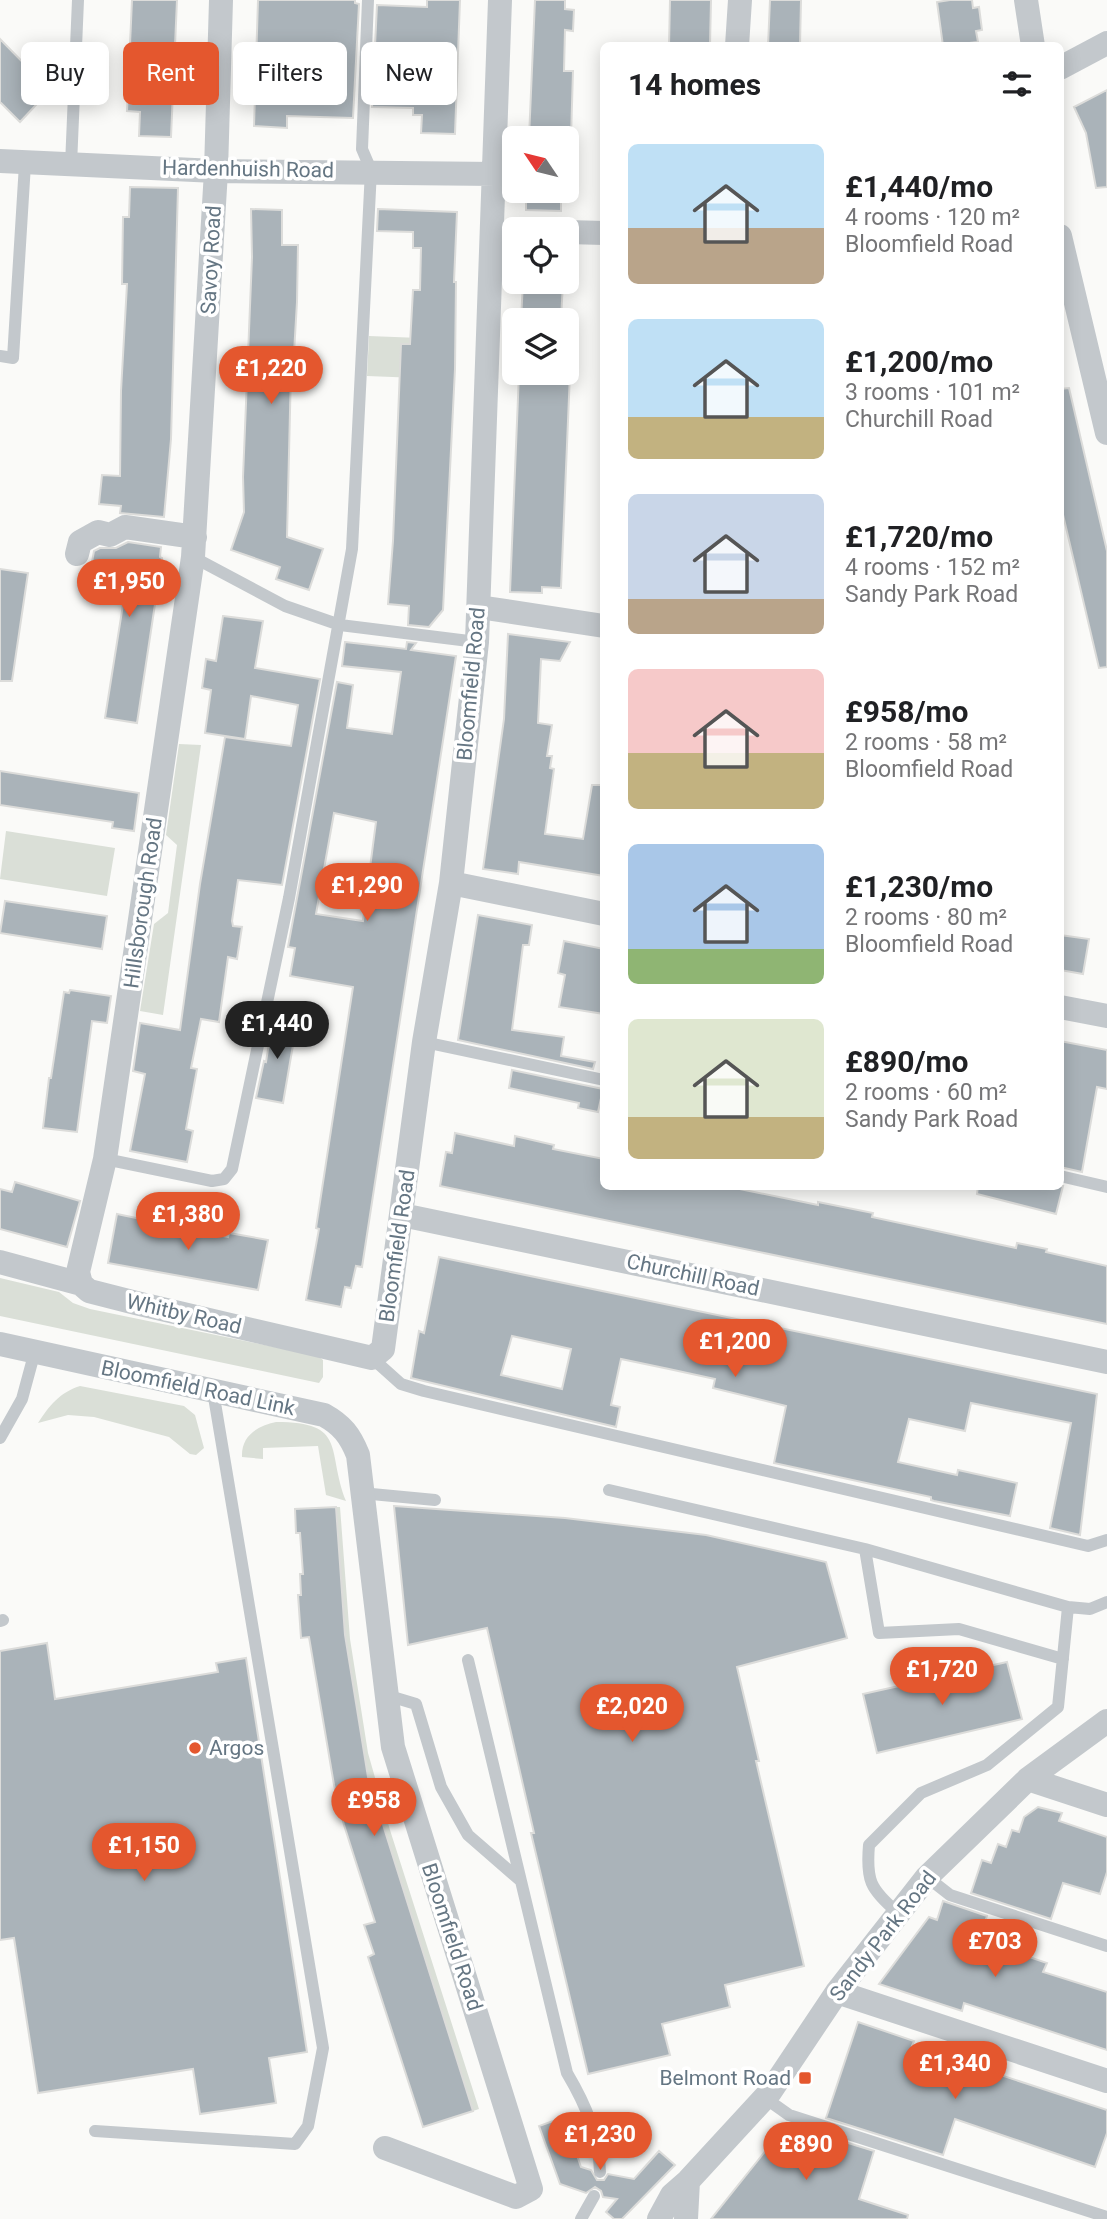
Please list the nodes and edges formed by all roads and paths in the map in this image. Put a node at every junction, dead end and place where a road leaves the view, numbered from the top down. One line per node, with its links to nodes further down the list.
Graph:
1 (78, 0): 13 (lane)
2 (221, 0): 15 (street, Savoy Road)
3 (368, 0): 14 (lane)
4 (500, 0): 16 (street, Bloomfield Road)
5 (740, 0): 7 (street)
6 (1026, 0): 8 (street)
7 (737, 42)
8 (1032, 42)
9 (1107, 43): 10 (street)
10 (1064, 66)
11 (0, 161): 12 (street, Hardenhuish Road)
12 (25, 164): 13 (street, Hardenhuish Road); 23 (lane)
13 (71, 165): 15 (street, Hardenhuish Road)
14 (371, 170): 15 (street, Hardenhuish Road); 16 (street, Hardenhuish Road); 28 (lane)
15 (216, 171): 25 (street, Savoy Road)
16 (496, 174): 17 (street, Bloomfield Road)
17 (502, 217)
18 (579, 232): 19 (street)
19 (600, 233)
20 (1064, 248): 22 (street)
21 (502, 259): 27 (street, Bloomfield Road)
22 (1097, 344): 24 (street)
23 (0, 356)
24 (1107, 433)
25 (195, 537): 26 (street); 28 (lane); 37 (street, Hillsborough Road)
26 (77, 554)
27 (479, 607): 29 (street); 30 (street, Bloomfield Road)
28 (340, 625): 30 (lane); 37 (lane)
29 (600, 625)
30 (477, 642): 31 (street, Bloomfield Road)
31 (451, 883): 32 (street); 35 (street, Bloomfield Road)
32 (600, 913)
33 (1064, 1008): 34 (street)
34 (1107, 1016)
35 (424, 1042): 36 (lane); 40 (street, Bloomfield Road)
36 (600, 1079)
37 (105, 1159): 42 (street, Hillsborough Road)
38 (1064, 1177): 39 (lane)
39 (1107, 1187)
40 (402, 1215): 45 (street, Bloomfield Road); 46 (street, Churchill Road)
41 (0, 1262): 42 (street, Whitby Road)
42 (81, 1284): 45 (street, Whitby Road)
43 (0, 1345): 44 (street, Bloomfield Road Link)
44 (35, 1351): 47 (street, Bloomfield Road Link); 48 (lane)
45 (372, 1358): 52 (lane)
46 (1107, 1362)
47 (213, 1391): 49 (street, Bloomfield Road Link); 69 (lane)
48 (0, 1437)
49 (360, 1484): 51 (lane); 58 (street, Bloomfield Road)
50 (609, 1490): 53 (lane)
51 (435, 1500)
52 (1107, 1540)
53 (865, 1549): 55 (lane); 56 (lane)
54 (1107, 1602): 55 (lane)
55 (1068, 1606): 56 (lane)
56 (1063, 1658): 64 (lane)
57 (468, 1660): 63 (lane)
58 (386, 1695): 63 (lane); 70 (street, Bloomfield Road)
59 (1107, 1721): 60 (street, Sandy Park Road)
60 (1028, 1779): 61 (street); 62 (street, Sandy Park Road)
61 (1107, 1805)
62 (927, 1877): 64 (street, Sandy Park Road); 65 (lane)
63 (521, 1881): 71 (lane)
64 (897, 1912): 66 (street, Sandy Park Road)
65 (1107, 1946)
66 (837, 1992): 67 (street); 68 (street, Sandy Park Road)
67 (1107, 2081)
68 (765, 2098): 72 (street, Sandy Park Road); 74 (lane)
69 (95, 2131)
70 (385, 2148)
71 (600, 2172)
72 (688, 2181): 76 (street, Sandy Park Road); 77 (street)
73 (594, 2196): 75 (lane)
74 (1107, 2217)
75 (582, 2219)
76 (659, 2219)
77 (686, 2219)

